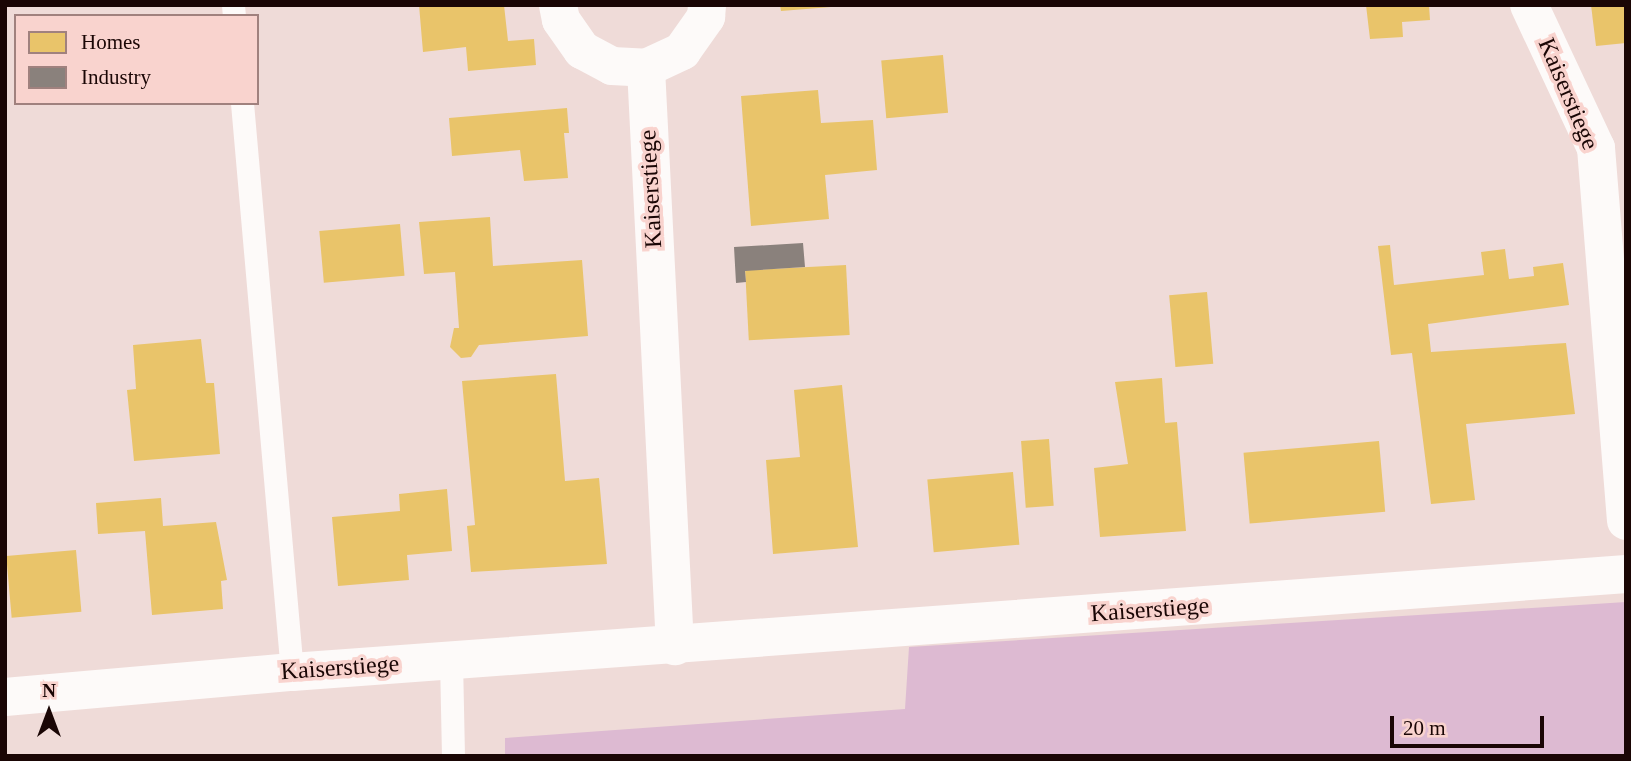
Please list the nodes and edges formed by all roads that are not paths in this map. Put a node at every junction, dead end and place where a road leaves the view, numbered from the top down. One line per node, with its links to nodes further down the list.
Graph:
1 (558, 5): 4 (street)
2 (707, 5): 4 (street)
3 (1529, 5): 6 (street, Kaiserstiege)
4 (646, 68): 8 (street, Kaiserstiege)
5 (242, 105): 10 (lane)
6 (1626, 521)
7 (1626, 574): 8 (street, Kaiserstiege)
8 (675, 646): 9 (street, Kaiserstiege)
9 (451, 660): 10 (street, Kaiserstiege); 12 (lane)
10 (292, 671): 11 (street, Kaiserstiege)
11 (5, 698)
12 (453, 756)

